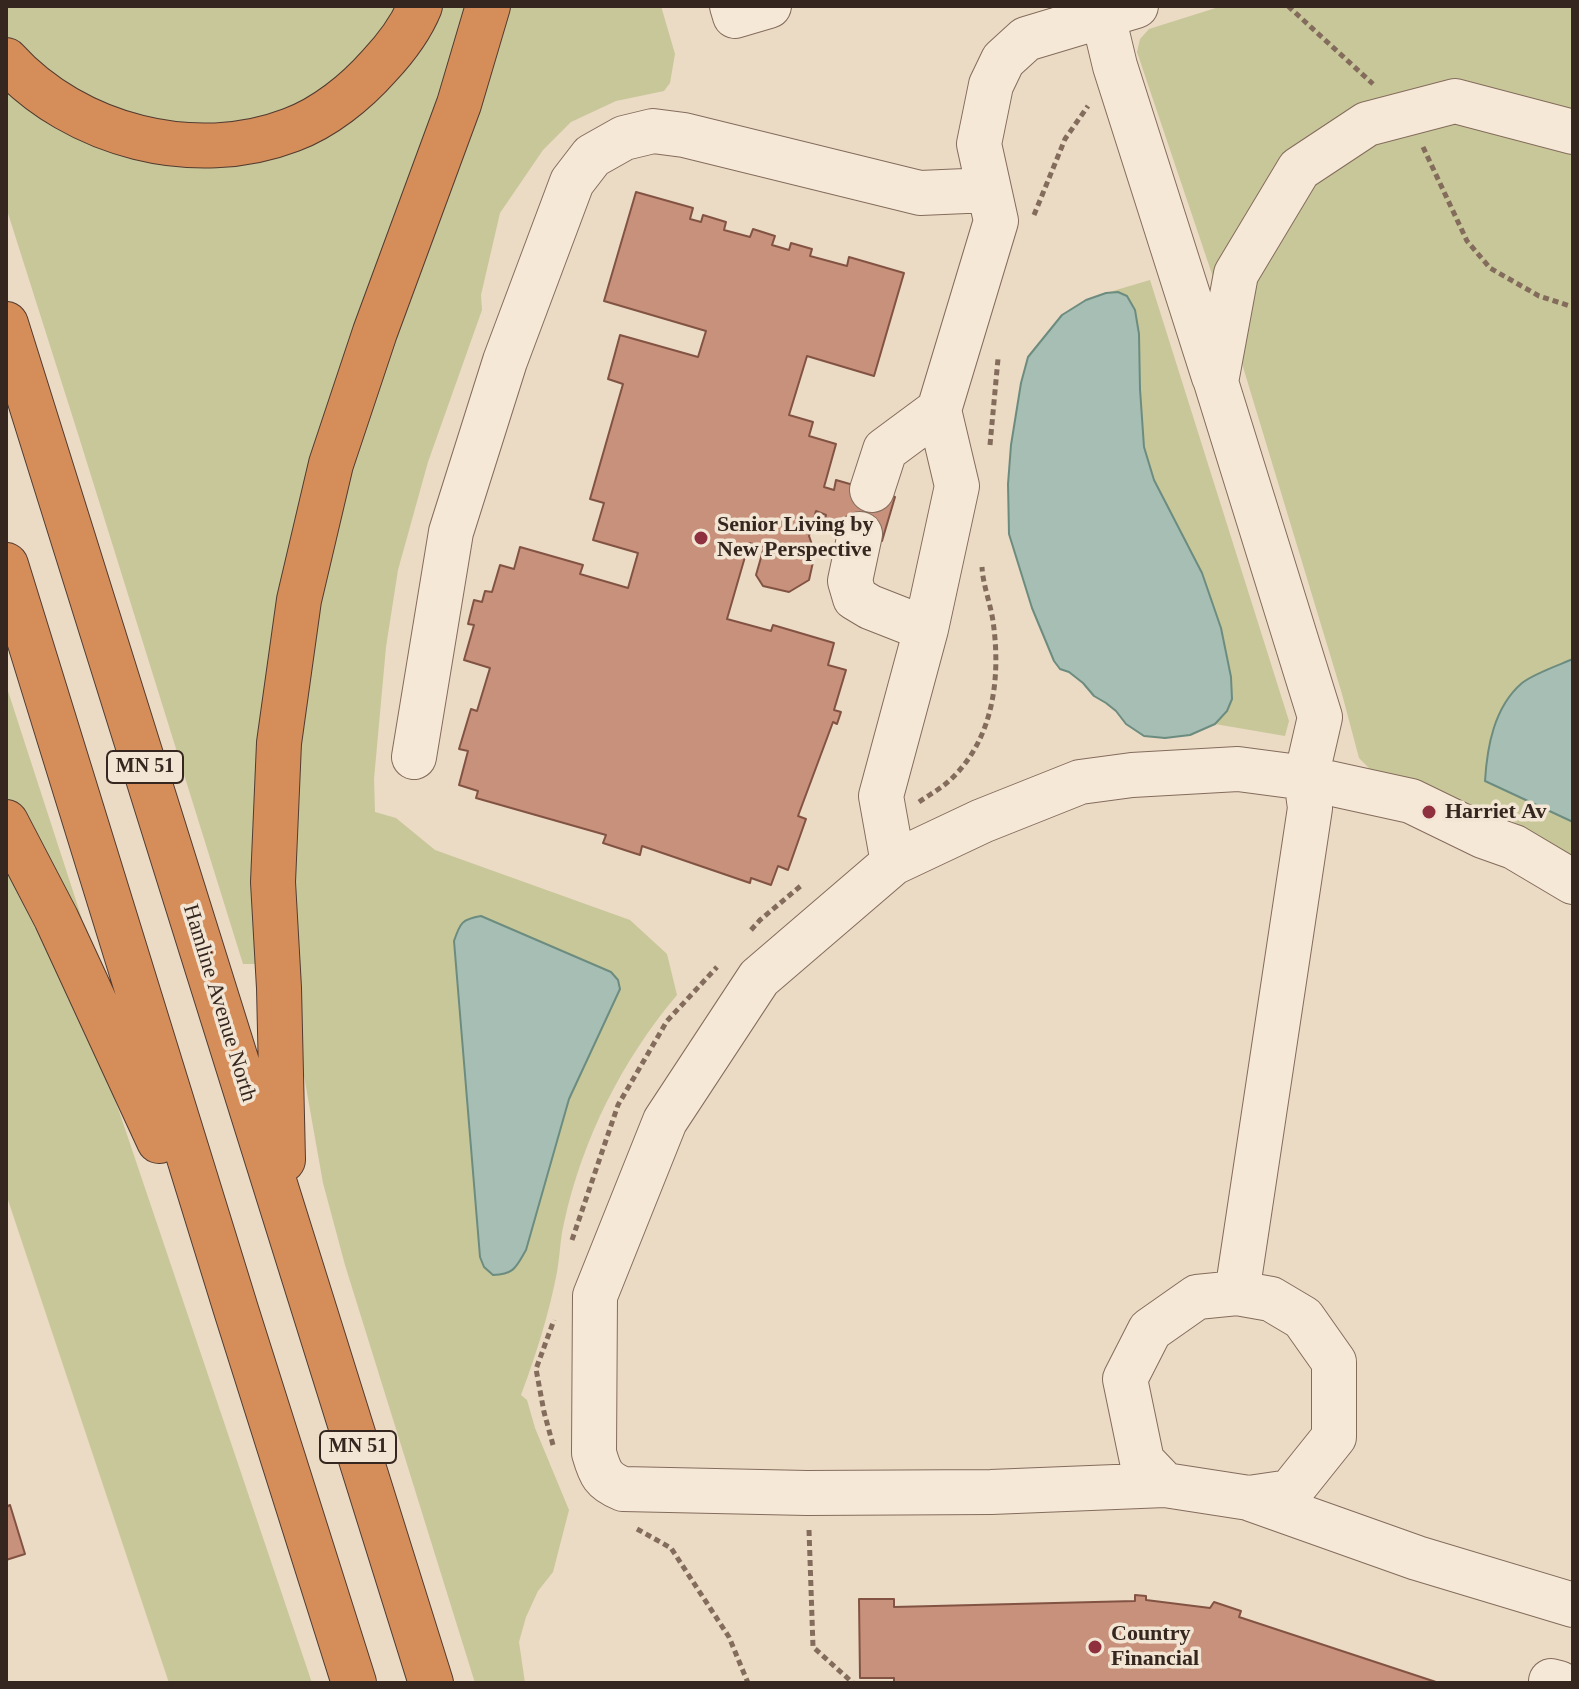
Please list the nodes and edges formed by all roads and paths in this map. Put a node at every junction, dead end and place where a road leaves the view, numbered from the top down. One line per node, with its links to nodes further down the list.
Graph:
1 (420, 6): 7 (highway)
2 (488, 6): 26 (highway)
3 (732, 6): 4 (lane)
4 (769, 6)
5 (1288, 6): 9 (path)
6 (1120, 11): 8 (lane); 11 (lane)
7 (6, 60)
8 (1115, 66): 12 (path); 15 (lane)
9 (1406, 113): 10 (lane); 13 (path); 15 (lane)
10 (1573, 132)
11 (989, 190): 16 (lane); 21 (lane)
12 (1031, 224)
13 (1573, 307)
14 (6, 324): 26 (highway, Hamline Avenue North / MN 51)
15 (1216, 382): 22 (lane)
16 (939, 410): 17 (lane); 20 (lane)
17 (872, 490)
18 (860, 534): 20 (lane)
19 (6, 565): 28 (highway, MN 51)
20 (926, 629): 24 (lane)
21 (414, 757)
22 (1306, 778): 24 (lane); 25 (lane); 27 (lane)
23 (6, 822): 28 (highway)
24 (893, 863): 30 (lane)
25 (1573, 882)
26 (284, 1211): 34 (highway, Hamline Avenue North / MN 51)
27 (1237, 1293): 29 (lane); 31 (lane)
28 (237, 1313): 33 (highway, MN 51)
29 (1165, 1485): 30 (lane); 31 (lane)
30 (807, 1493): 35 (path)
31 (1249, 1498): 32 (lane)
32 (1573, 1605)
33 (354, 1683)
34 (431, 1683)
35 (853, 1683)

